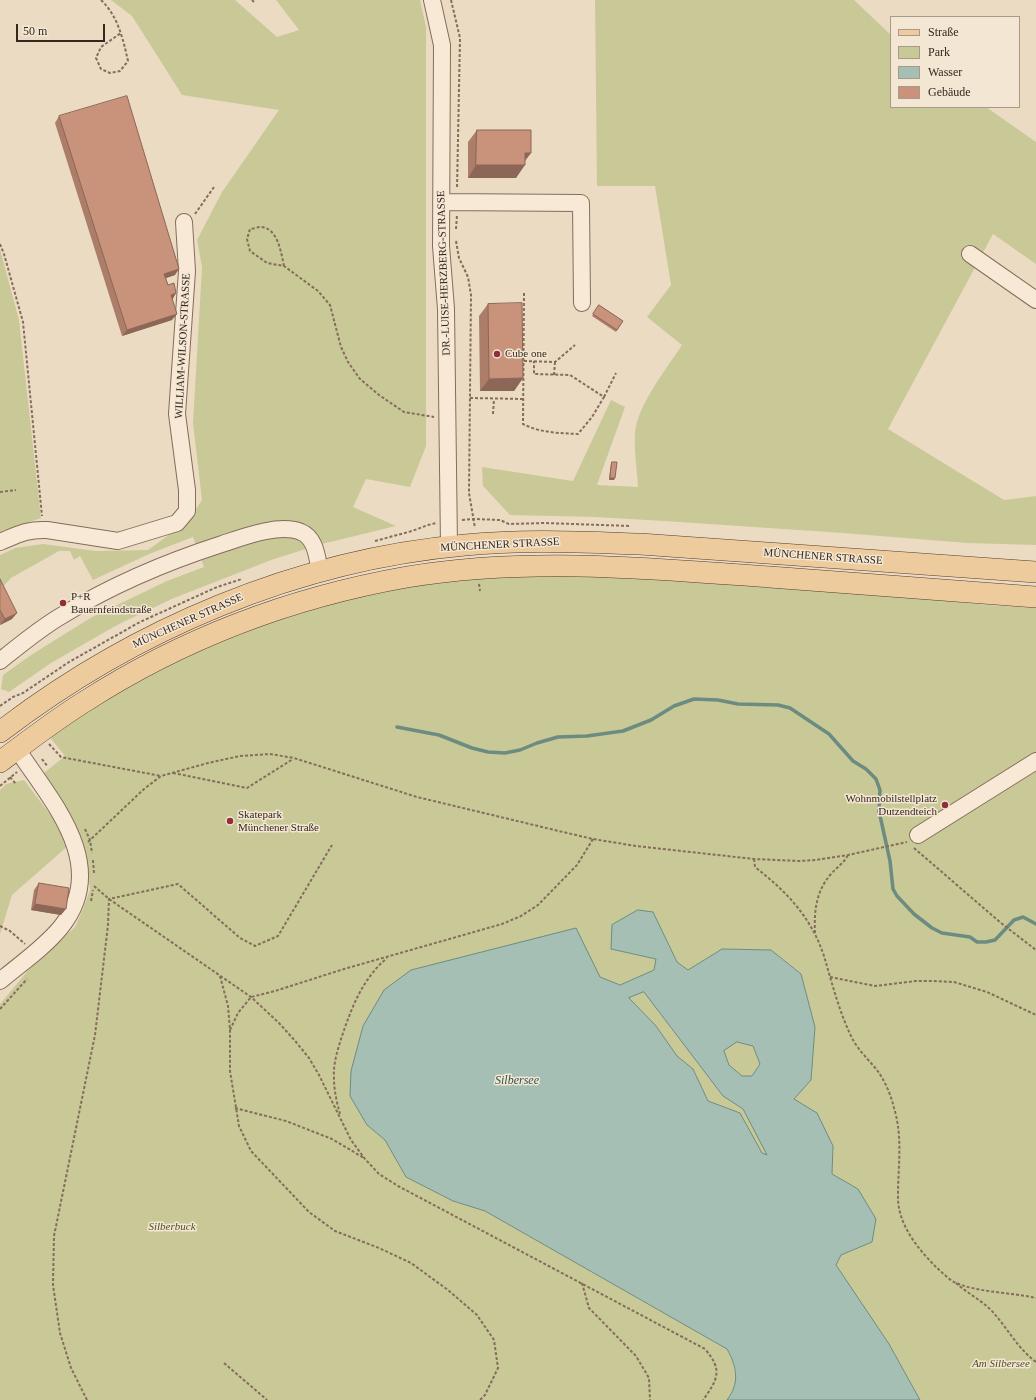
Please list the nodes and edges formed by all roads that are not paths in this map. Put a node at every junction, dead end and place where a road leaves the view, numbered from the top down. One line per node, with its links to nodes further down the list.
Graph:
1 (432, 0): 2 (street, DR.-LUISE-HERZBERG-STRASSE)
2 (449, 202): 6 (street); 8 (street, DR.-LUISE-HERZBERG-STRASSE)
3 (184, 222): 7 (street, WILLIAM-WILSON-STRASSE)
4 (970, 254): 5 (street)
5 (1036, 300)
6 (582, 303)
7 (2, 541)
8 (449, 547): 9 (main road, MÜNCHENER STRASSE); 10 (main road); 11 (main road, MÜNCHENER STRASSE)
9 (320, 571): 13 (street); 14 (main road, MÜNCHENER STRASSE)
10 (448, 572): 12 (main road, MÜNCHENER STRASSE); 15 (main road, MÜNCHENER STRASSE)
11 (1036, 572)
12 (1036, 597)
13 (0, 661)
14 (102, 662): 15 (main road); 16 (main road, MÜNCHENER STRASSE)
15 (106, 688): 17 (main road, MÜNCHENER STRASSE)
16 (1, 727): 17 (main road, MÜNCHENER STRASSE)
17 (17, 749): 19 (main road, MÜNCHENER STRASSE); 21 (street)
18 (1036, 761): 20 (street)
19 (0, 762)
20 (915, 841)
21 (0, 982)

